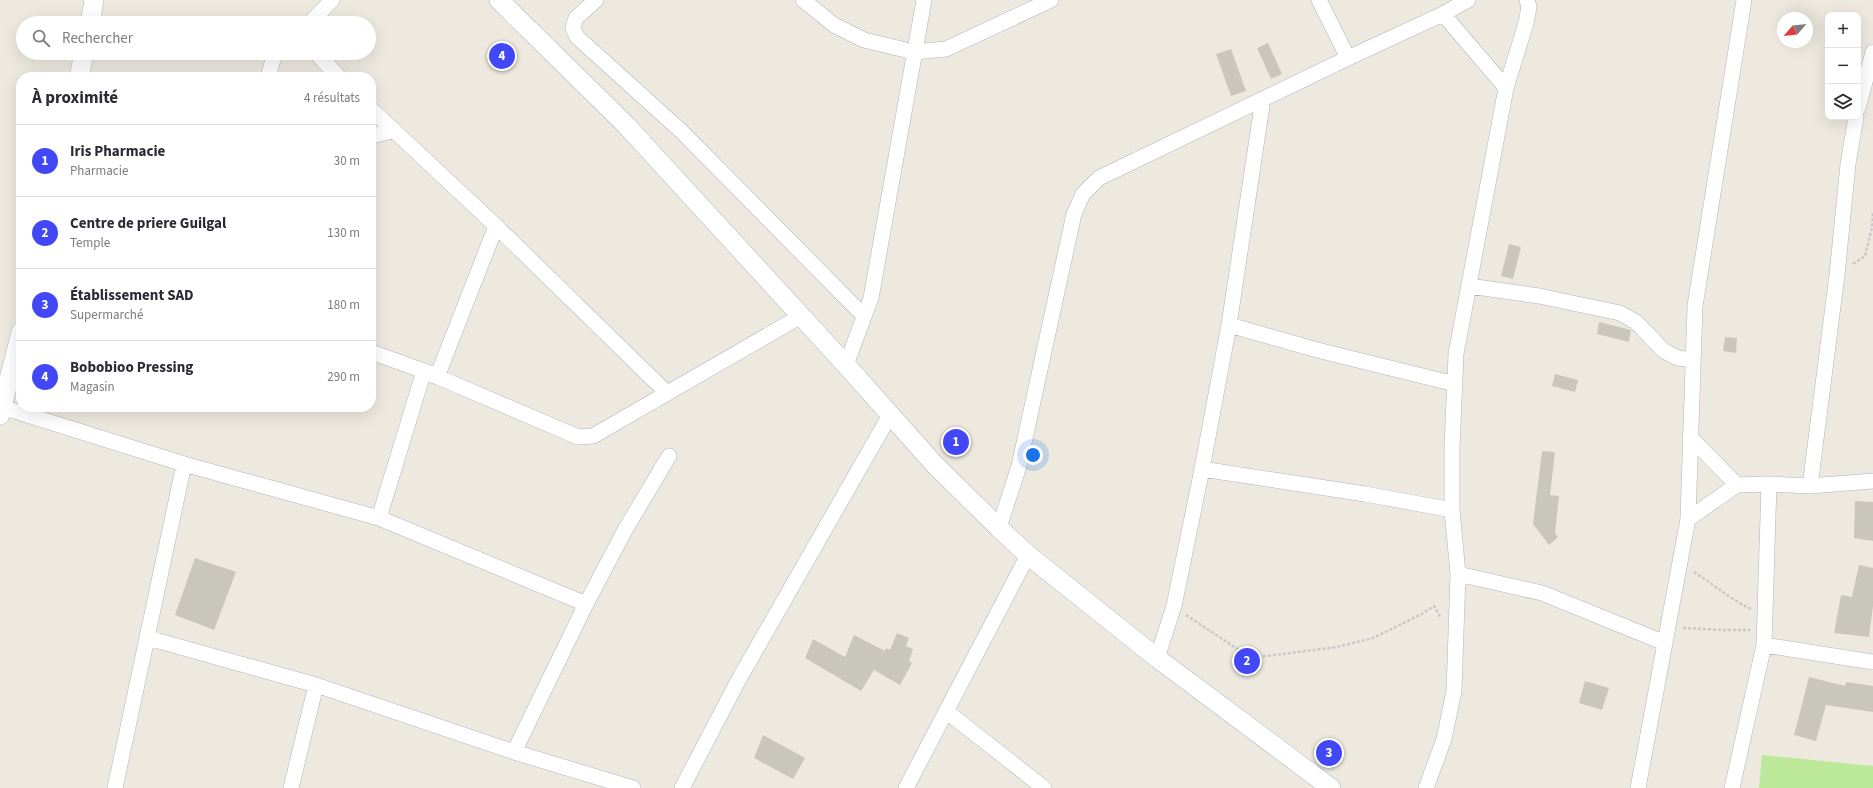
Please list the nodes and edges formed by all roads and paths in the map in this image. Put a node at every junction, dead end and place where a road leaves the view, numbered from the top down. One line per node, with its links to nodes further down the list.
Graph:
1 (94, 0): 13 (street)
2 (332, 0): 14 (street)
3 (499, 0): 35 (street)
4 (596, 0): 36 (street)
5 (803, 0): 15 (street)
6 (924, 0): 15 (street)
7 (1051, 0): 15 (street)
8 (1319, 0): 17 (street)
9 (1468, 0): 12 (street)
10 (1527, 0): 24 (street)
11 (1744, 0): 40 (street)
12 (1443, 14): 17 (street); 24 (street)
13 (91, 16)
14 (317, 16)
15 (914, 52): 36 (street)
16 (1873, 52): 25 (street)
17 (1348, 58): 26 (street)
18 (83, 60): 21 (street)
19 (273, 60): 22 (street)
20 (323, 60): 23 (street)
21 (80, 72)
22 (269, 72)
23 (334, 72)
24 (1506, 88): 34 (street)
25 (1861, 97)
26 (1263, 99): 37 (street); 58 (street)
27 (376, 114): 29 (street)
28 (1855, 120): 33 (street)
29 (393, 131): 30 (street); 32 (street)
30 (376, 135)
31 (1873, 212): 33 (path)
32 (496, 226): 42 (street); 44 (street)
33 (1837, 274): 54 (street)
34 (1469, 286): 40 (street); 43 (street)
35 (801, 316): 41 (street); 44 (street)
36 (864, 316): 41 (street)
37 (1229, 325): 43 (street); 50 (street)
38 (16, 352): 45 (street)
39 (376, 354): 42 (street)
40 (1693, 360): 47 (street)
41 (846, 365): 46 (street)
42 (431, 374): 44 (street); 56 (street)
43 (1455, 384): 55 (street)
44 (668, 394)
45 (1, 411): 49 (street)
46 (890, 415): 58 (street); 78 (street)
47 (1690, 437): 53 (street); 57 (street)
48 (669, 456): 62 (street)
49 (184, 464): 56 (street); 67 (street)
50 (1202, 468): 55 (street); 63 (street)
51 (1873, 481): 54 (street)
52 (1770, 484): 53 (street); 54 (street); 64 (street)
53 (1737, 485): 57 (street)
54 (1810, 486)
55 (1452, 510): 61 (street)
56 (379, 518): 62 (street)
57 (1688, 519): 60 (street)
58 (999, 528): 59 (street)
59 (1028, 555): 70 (street); 73 (street)
60 (1680, 563): 64 (path); 65 (street)
61 (1458, 574): 66 (street); 68 (street)
62 (586, 604): 74 (street)
63 (1174, 606): 66 (path); 70 (street)
64 (1764, 622): 65 (path); 69 (street)
65 (1668, 626): 68 (street)
66 (1455, 636): 82 (street)
67 (148, 638): 72 (street); 75 (street)
68 (1665, 643): 83 (street)
69 (1764, 645): 71 (street); 84 (street)
70 (1157, 658): 81 (street)
71 (1873, 662)
72 (316, 685): 74 (street); 76 (street)
73 (946, 711): 79 (street); 80 (street)
74 (514, 752): 77 (street)
75 (115, 788)
76 (291, 788)
77 (633, 788)
78 (682, 788)
79 (906, 788)
80 (1044, 788)
81 (1331, 788)
82 (1426, 788)
83 (1638, 788)
84 (1732, 788)

